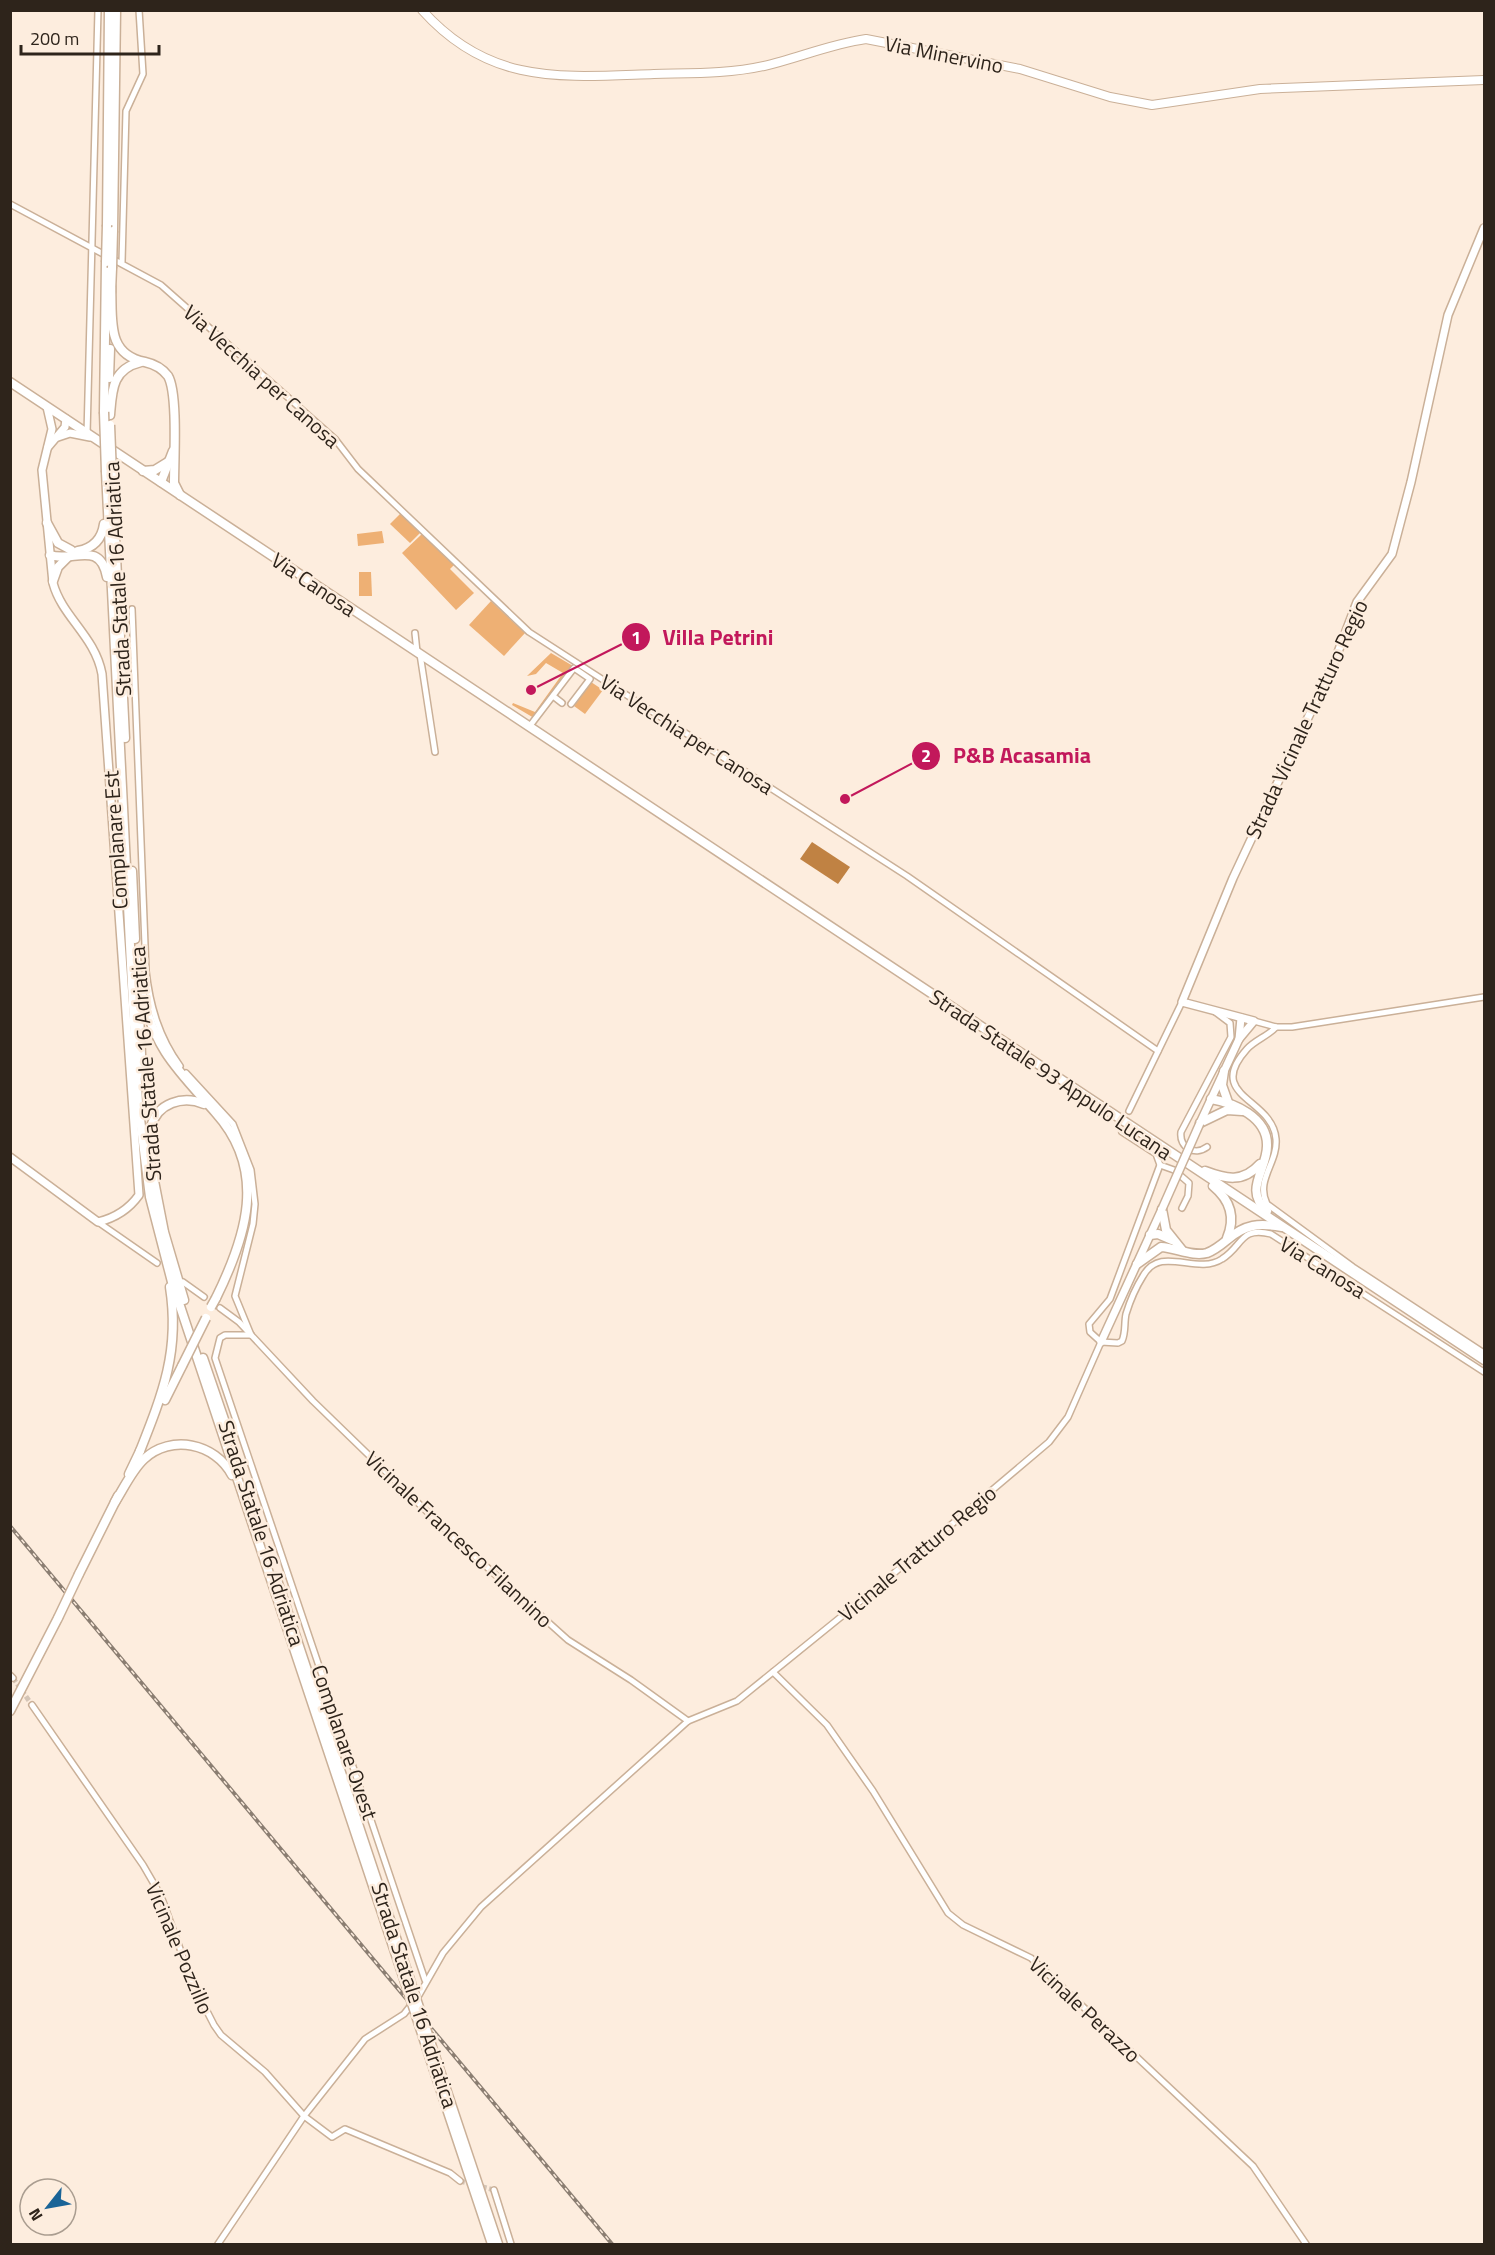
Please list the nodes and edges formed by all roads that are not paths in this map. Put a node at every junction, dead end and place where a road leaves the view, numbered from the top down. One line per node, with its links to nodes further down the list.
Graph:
1 (98, 10): 10 (street)
2 (110, 10): 8 (main road, Strada Statale 16 Adriatica)
3 (117, 10): 8 (main road, Strada Statale 16 Adriatica)
4 (139, 10): 11 (street)
5 (422, 10): 6 (main road, Via Minervino)
6 (1485, 80)
7 (10, 204): 10 (street, Via Vecchia per Canosa)
8 (110, 228): 12 (main road, Strada Statale 16 Adriatica, bridge)
9 (1485, 228): 44 (street, Strada Vicinale Tratturo Regio)
10 (93, 246): 12 (street, Via Vecchia per Canosa); 19 (street)
11 (122, 262): 12 (street, Via Vecchia per Canosa); 50 (street, Via Vecchia per Canosa)
12 (111, 263): 13 (main road, Strada Statale 16 Adriatica); 17 (main road, Strada Statale 16 Adriatica)
13 (111, 286): 14 (main road); 17 (main road, Strada Statale 16 Adriatica)
14 (143, 362): 17 (main road); 21 (main road)
15 (10, 382): 16 (main road, Via Canosa)
16 (46, 406): 18 (main road, Via Canosa); 20 (street, Complanare Est)
17 (107, 413): 23 (main road, Strada Statale 16 Adriatica, bridge)
18 (66, 419): 19 (main road, Via Canosa); 20 (street, Complanare Est)
19 (90, 435): 20 (street); 22 (main road, Via Canosa)
20 (55, 436): 27 (street, Complanare Est)
21 (171, 462): 22 (main road); 24 (main road); 26 (main road)
22 (143, 471): 24 (main road, Via Canosa)
23 (109, 474): 25 (main road, Strada Statale 16 Adriatica); 40 (main road, Strada Statale 16 Adriatica)
24 (161, 482): 26 (main road, Via Canosa)
25 (107, 490): 28 (main road); 33 (main road, Strada Statale 16 Adriatica)
26 (180, 495): 34 (main road, Via Canosa)
27 (47, 523): 28 (main road); 29 (street, Complanare Est)
28 (71, 553): 29 (main road); 30 (main road); 33 (main road)
29 (50, 555): 30 (street, Complanare Est)
30 (53, 581): 66 (street, Complanare Est)
31 (132, 609): 77 (street)
32 (415, 633): 34 (street)
33 (114, 634): 40 (main road, Strada Statale 16 Adriatica)
34 (418, 653): 38 (main road, Via Canosa); 39 (street)
35 (553, 696): 36 (street); 37 (street); 38 (street)
36 (562, 703)
37 (570, 704)
38 (529, 727): 41 (main road, Via Canosa)
39 (435, 752)
40 (124, 770): 42 (main road, Strada Statale 16 Adriatica); 71 (main road, Strada Statale 16 Adriatica)
41 (618, 786): 61 (main road, Strada Statale 93 Appulo Lucana)
42 (135, 942): 54 (main road); 63 (main road, Strada Statale 16 Adriatica)
43 (1485, 997): 48 (street)
44 (1182, 1002): 45 (street); 50 (street)
45 (1214, 1011): 46 (street); 58 (street)
46 (1241, 1018): 47 (street); 49 (street)
47 (1254, 1021): 48 (street); 49 (street)
48 (1276, 1027): 79 (street, Via Canosa)
49 (1239, 1039): 51 (street)
50 (1158, 1051): 55 (street)
51 (1224, 1071): 52 (street); 53 (main road)
52 (1210, 1099): 53 (main road); 56 (street)
53 (1228, 1106): 56 (main road); 60 (main road)
54 (210, 1107): 63 (main road); 76 (main road, bridge)
55 (1129, 1111)
56 (1200, 1123): 65 (street, bridge)
57 (1122, 1132): 62 (street)
58 (1207, 1147)
59 (10, 1157): 66 (street)
60 (1264, 1159): 61 (main road); 67 (main road)
61 (1182, 1161): 67 (main road, Strada Statale 93 Appulo Lucana); 69 (main road)
62 (1160, 1165): 64 (street); 78 (street)
63 (156, 1196): 89 (main road, Strada Statale 16 Adriatica)
64 (1182, 1208)
65 (1162, 1209): 68 (street); 70 (main road)
66 (98, 1222): 72 (street)
67 (1285, 1227): 69 (main road); 80 (main road, Strada Statale 93 Appulo Lucana)
68 (1150, 1235): 70 (main road); 73 (street)
69 (1226, 1240): 70 (main road)
70 (1170, 1244): 73 (main road)
71 (162, 1247): 82 (main road); 84 (main road, Strada Statale 16 Adriatica)
72 (157, 1263)
73 (1137, 1264): 78 (street)
74 (183, 1282): 75 (street)
75 (204, 1297)
76 (216, 1308): 77 (street, Vicinale Francesco Filannino); 82 (main road, bridge)
77 (250, 1335): 88 (street, Vicinale Francesco Filannino); 90 (street, Complanare Ovest)
78 (1101, 1342): 81 (street, Via Canosa); 85 (street, Vicinale Tratturo Regio)
79 (1485, 1353)
80 (1485, 1360)
81 (1485, 1372)
82 (140, 1451): 83 (main road)
83 (115, 1502): 84 (main road); 87 (main road, bridge)
84 (253, 1526): 89 (main road, Strada Statale 16 Adriatica)
85 (773, 1672): 88 (street, Vicinale Tratturo Regio); 99 (street, Vicinale Perazzo)
86 (32, 1705): 92 (street, Vicinale Pozzillo)
87 (10, 1711)
88 (688, 1720): 90 (street)
89 (405, 1975): 91 (main road, Strada Statale 16 Adriatica, bridge)
90 (425, 1980): 92 (street)
91 (434, 2060): 96 (main road, Strada Statale 16 Adriatica); 97 (main road, Strada Statale 16 Adriatica)
92 (304, 2116): 93 (street, Vicinale Pozzillo); 95 (street)
93 (460, 2181)
94 (494, 2190): 98 (street)
95 (218, 2244)
96 (492, 2244)
97 (498, 2244)
98 (511, 2244)
99 (1306, 2244)

